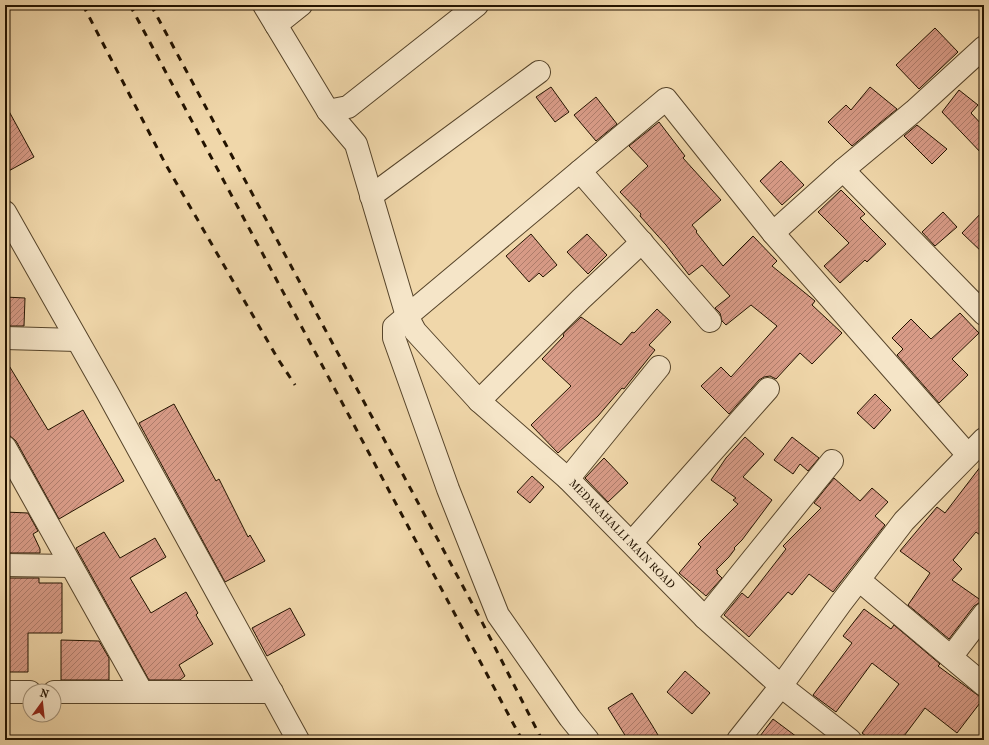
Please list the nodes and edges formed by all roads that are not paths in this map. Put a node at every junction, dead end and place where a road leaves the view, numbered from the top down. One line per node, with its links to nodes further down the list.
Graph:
1 (264, 5): 4 (street, MEDARAHALLI MAIN ROAD)
2 (301, 5): 4 (street)
3 (477, 5): 7 (street)
4 (276, 25): 7 (street, MEDARAHALLI MAIN ROAD)
5 (984, 47): 8 (street)
6 (539, 72): 10 (street)
7 (328, 111): 10 (street, MEDARAHALLI MAIN ROAD)
8 (843, 170): 12 (street); 14 (street)
9 (580, 171): 12 (street); 13 (street); 15 (street)
10 (371, 196): 15 (street, MEDARAHALLI MAIN ROAD)
11 (8, 224): 18 (street)
12 (773, 233): 23 (street)
13 (642, 242): 16 (street); 21 (street)
14 (984, 314)
15 (407, 316): 21 (street, MEDARAHALLI MAIN ROAD); 41 (street)
16 (710, 321)
17 (5, 338): 18 (street)
18 (77, 340): 39 (street)
19 (660, 367): 25 (street)
20 (768, 389): 26 (street)
21 (478, 401): 25 (street, MEDARAHALLI MAIN ROAD)
22 (5, 447): 28 (street)
23 (978, 451): 29 (street)
24 (832, 461): 31 (street)
25 (568, 479): 26 (street, MEDARAHALLI MAIN ROAD)
26 (632, 542): 31 (street, MEDARAHALLI MAIN ROAD)
27 (5, 565): 28 (street)
28 (71, 566): 38 (street)
29 (859, 580): 32 (street); 34 (street)
30 (984, 614): 32 (street)
31 (705, 618): 34 (street, MEDARAHALLI MAIN ROAD)
32 (951, 657): 33 (street)
33 (984, 685)
34 (781, 686): 42 (street); 43 (street, MEDARAHALLI MAIN ROAD)
35 (5, 692): 36 (street)
36 (22, 692)
37 (62, 692): 38 (street)
38 (142, 692): 39 (street)
39 (272, 692): 40 (street)
40 (298, 740)
41 (588, 740)
42 (738, 740)
43 (850, 740)

